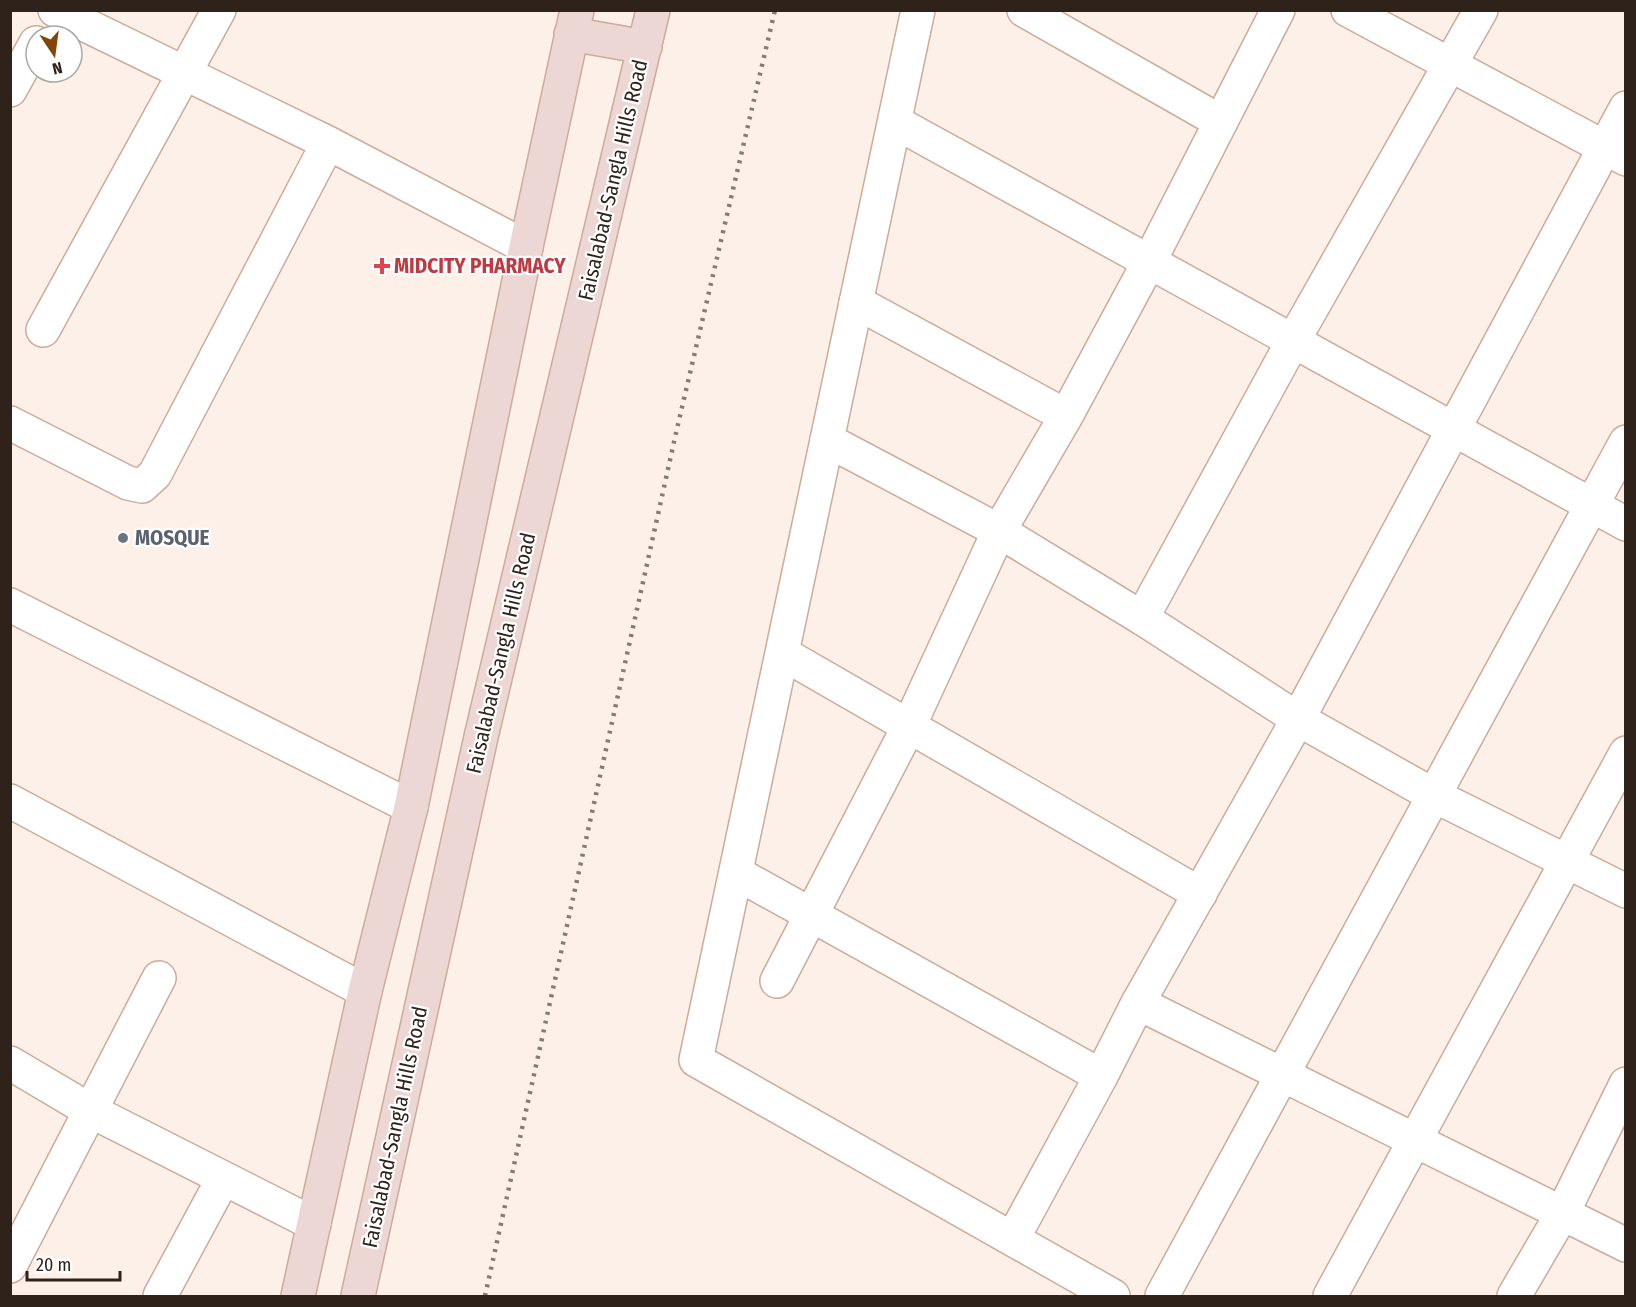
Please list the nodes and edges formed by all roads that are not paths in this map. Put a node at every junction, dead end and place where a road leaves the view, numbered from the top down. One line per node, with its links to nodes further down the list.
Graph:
1 (54, 10): 10 (street); 14 (street)
2 (219, 10): 14 (street)
3 (653, 10): 11 (main road, Faisalabad-Sangla Hills Road)
4 (918, 10): 17 (street)
5 (1024, 10): 18 (street)
6 (1278, 10): 18 (street)
7 (1347, 10): 13 (street)
8 (1481, 10): 13 (street)
9 (574, 22): 11 (main road); 21 (main road)
10 (46, 24)
11 (645, 47): 66 (main road, Faisalabad-Sangla Hills Road)
12 (24, 65): 15 (street)
13 (1450, 65): 20 (street); 25 (street)
14 (184, 73): 19 (street); 24 (street)
15 (10, 90)
16 (1626, 108): 20 (street)
17 (895, 122): 22 (street); 23 (street)
18 (1221, 122): 22 (street)
19 (328, 143): 21 (street); 27 (street)
20 (1615, 154): 28 (street)
21 (526, 247): 42 (main road)
22 (1149, 262): 25 (street); 26 (street)
23 (856, 302): 26 (street); 29 (street)
24 (43, 330)
25 (1293, 342): 28 (street); 35 (street)
26 (1066, 416): 33 (street)
27 (10, 423)
28 (1452, 429): 31 (street); 37 (street)
29 (827, 440): 33 (street); 36 (street)
30 (1626, 442): 31 (street)
31 (1591, 505): 32 (street); 40 (street)
32 (1626, 524)
33 (999, 531): 35 (street); 38 (street)
34 (10, 605): 42 (street)
35 (1142, 618): 37 (street)
36 (782, 652): 38 (street); 44 (street)
37 (1298, 719): 40 (street); 46 (street)
38 (909, 726): 46 (street); 47 (street)
39 (1626, 753): 43 (street)
40 (1433, 795): 43 (street); 53 (street)
41 (10, 801): 50 (street)
42 (411, 807): 50 (main road)
43 (1567, 862): 45 (street); 57 (street)
44 (736, 873): 47 (street); 61 (street)
45 (1626, 891)
46 (1200, 894): 51 (street)
47 (811, 915): 49 (street); 54 (street)
48 (159, 978): 56 (street)
49 (777, 981)
50 (365, 991): 60 (main road)
51 (1138, 1003): 53 (street); 54 (street)
52 (10, 1063): 56 (street)
53 (1283, 1075): 57 (street); 68 (street)
54 (1101, 1076): 61 (street)
55 (1626, 1084): 59 (street)
56 (91, 1111): 58 (street); 63 (street)
57 (1415, 1140): 59 (street); 69 (street)
58 (223, 1179): 60 (street); 64 (street)
59 (1562, 1214): 62 (street); 70 (street)
60 (314, 1224): 65 (main road)
61 (1013, 1238): 67 (street)
62 (1626, 1245)
63 (10, 1266)
64 (160, 1296)
65 (298, 1296)
66 (358, 1296)
67 (1113, 1296)
68 (1162, 1296)
69 (1330, 1296)
70 (1514, 1296)

